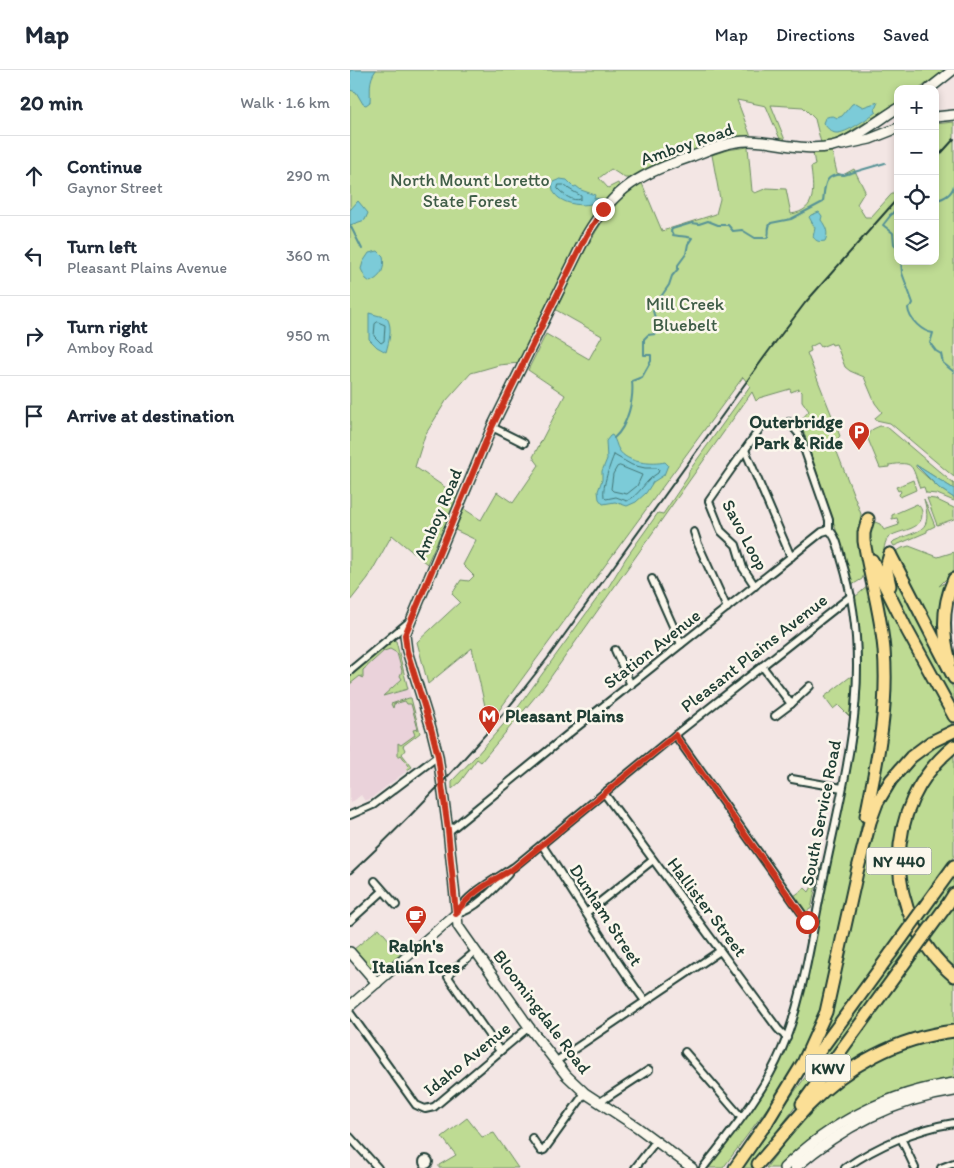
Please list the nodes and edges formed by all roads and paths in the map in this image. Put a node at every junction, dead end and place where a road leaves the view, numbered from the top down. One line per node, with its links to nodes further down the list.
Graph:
1 (953, 70): 2 (main road)
2 (934, 85)
3 (894, 110): 4 (main road, Amboy Road)
4 (869, 126): 6 (main road); 7 (main road, Amboy Road)
5 (894, 129): 6 (main road)
6 (878, 135): 7 (main road)
7 (831, 146): 10 (main road, Amboy Road)
8 (789, 422): 13 (street, South Service Road)
9 (763, 424): 12 (street, Savo Loop)
10 (492, 427): 11 (street); 21 (main road, Amboy Road)
11 (524, 443)
12 (745, 450): 15 (street, Savo Loop); 18 (street, Savo Loop)
13 (829, 530): 15 (street, Station Avenue); 19 (street, South Service Road)
14 (694, 532): 20 (street)
15 (791, 557): 18 (street, Station Avenue)
16 (652, 579): 22 (street)
17 (954, 579): 27 (highway)
18 (755, 586): 20 (street, Station Avenue)
19 (851, 596): 25 (street, Pleasant Plains Avenue); 39 (street, South Service Road)
20 (727, 608): 22 (street, Station Avenue)
21 (410, 621): 26 (street); 37 (main road, Amboy Road)
22 (682, 644): 29 (street, Station Avenue)
23 (615, 650): 29 (street)
24 (918, 650): 28 (highway); 33 (highway); 46 (highway)
25 (762, 666): 31 (street); 35 (street, Pleasant Plains Avenue)
26 (350, 671)
27 (954, 672)
28 (954, 678)
29 (631, 685): 42 (street, Station Avenue)
30 (810, 686): 31 (street)
31 (791, 704): 32 (street)
32 (775, 716)
33 (954, 716)
34 (954, 731): 46 (highway)
35 (675, 735): 40 (street, Pleasant Plains Avenue); 54 (street)
36 (954, 746): 58 (highway, NY 440)
37 (438, 756): 41 (street); 42 (main road, Amboy Road)
38 (792, 779): 39 (street)
39 (842, 788): 54 (street, South Service Road)
40 (604, 793): 43 (street, Pleasant Plains Avenue); 44 (street, Hallister Street)
41 (350, 815)
42 (448, 832): 52 (main road, Amboy Road)
43 (542, 845): 51 (street, Dunham Street); 52 (street, Pleasant Plains Avenue)
44 (653, 860): 51 (street); 56 (street, Hallister Street)
45 (954, 866): 76 (highway, KWV, bridge)
46 (857, 872): 76 (highway)
47 (375, 881): 48 (street)
48 (383, 891): 50 (street); 53 (street)
49 (954, 894): 82 (highway, KWV, bridge)
50 (396, 906)
51 (586, 913): 60 (street, Dunham Street)
52 (456, 914): 55 (main road, Bloomingdale Road); 59 (main road)
53 (350, 921)
54 (813, 929): 65 (street, South Service Road)
55 (476, 951): 63 (main road, Bloomingdale Road); 66 (street)
56 (720, 951): 60 (street); 65 (street, Hallister Street)
57 (350, 952): 59 (main road)
58 (954, 976)
59 (377, 983): 61 (main road)
60 (645, 1001): 68 (street)
61 (350, 1006)
62 (350, 1013): 66 (street, Idaho Avenue)
63 (529, 1027): 66 (street, Idaho Avenue); 68 (main road, Bloomingdale Road)
64 (954, 1031): 82 (highway)
65 (786, 1038): 74 (street, South Service Road)
66 (500, 1051)
67 (685, 1052): 74 (street)
68 (555, 1062): 72 (main road, Bloomingdale Road)
69 (649, 1070): 73 (street)
70 (954, 1083): 88 (main road)
71 (954, 1091): 89 (main road)
72 (585, 1093): 73 (main road, Bloomingdale Road); 78 (street)
73 (600, 1102): 80 (main road, Bloomingdale Road)
74 (741, 1117): 86 (street, South Service Road)
75 (954, 1123): 79 (street)
76 (764, 1127): 87 (highway, KWV)
77 (350, 1137): 83 (street)
78 (532, 1138)
79 (901, 1138): 90 (street); 91 (street)
80 (656, 1141): 84 (street); 85 (main road, Bloomingdale Road)
81 (954, 1162): 92 (street)
82 (757, 1166)
83 (378, 1168)
84 (635, 1168)
85 (692, 1168)
86 (703, 1168)
87 (735, 1168)
88 (784, 1168)
89 (795, 1168)
90 (846, 1168)
91 (915, 1168)
92 (941, 1168)

